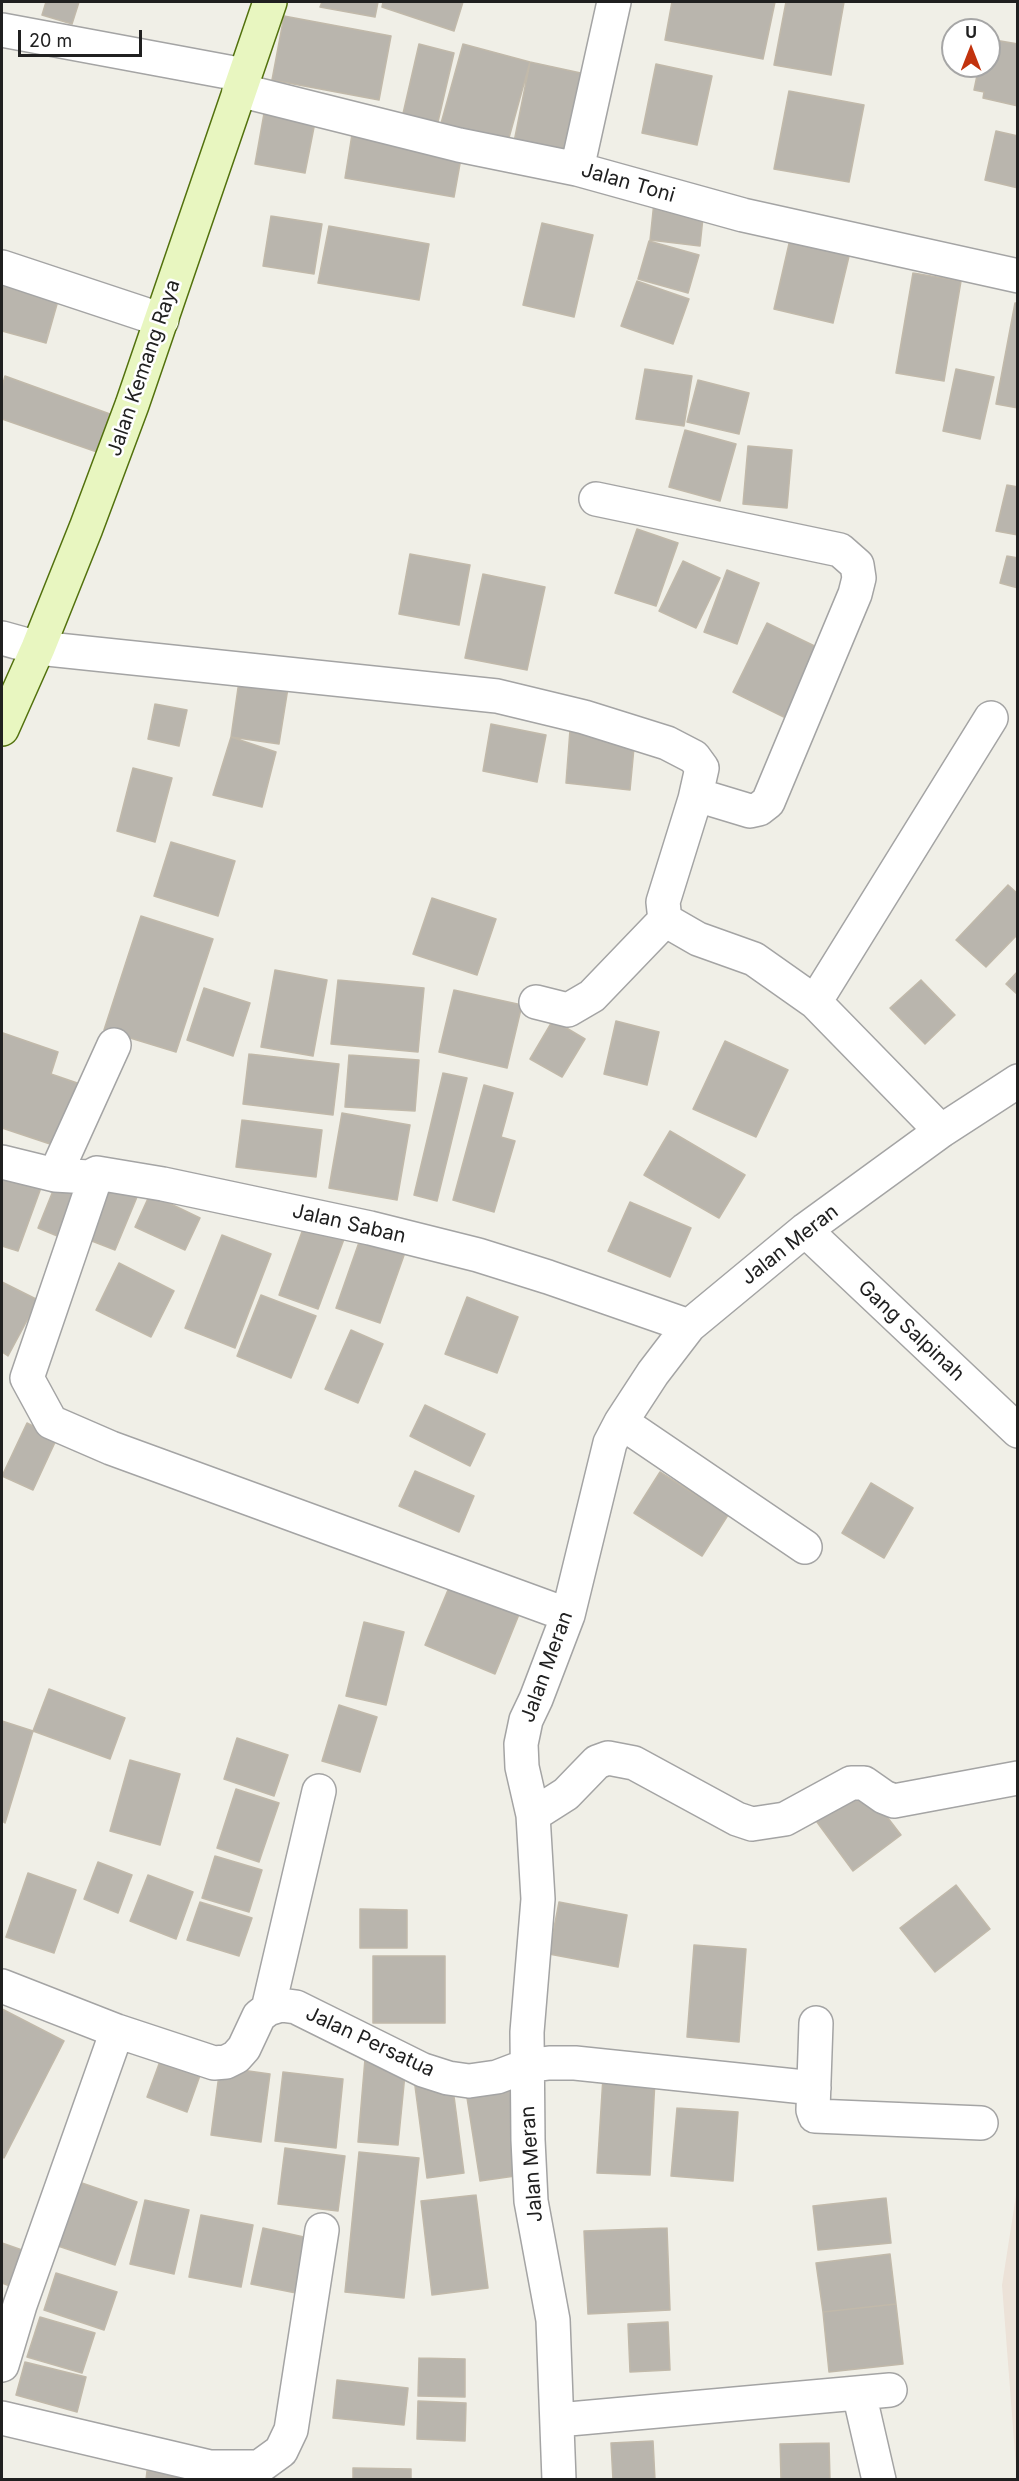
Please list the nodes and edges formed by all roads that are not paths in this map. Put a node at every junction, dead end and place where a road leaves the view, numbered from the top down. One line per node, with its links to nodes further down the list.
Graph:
1 (270, 2): 4 (street, Jalan Kemang Raya)
2 (614, 2): 5 (street)
3 (2, 30): 4 (street, Jalan Toni)
4 (242, 83): 5 (street, Jalan Toni); 8 (street, Jalan Kemang Raya)
5 (577, 169): 7 (street, Jalan Toni)
6 (2, 267): 8 (street)
7 (1017, 276)
8 (162, 320): 11 (street, Jalan Kemang Raya)
9 (596, 499): 14 (street)
10 (2, 638): 11 (street)
11 (38, 648): 13 (street, Jalan Kemang Raya); 14 (street)
12 (991, 718): 17 (street)
13 (2, 729)
14 (695, 799): 15 (street)
15 (665, 920): 16 (street); 17 (street)
16 (536, 1002)
17 (815, 1002): 20 (street)
18 (114, 1046): 23 (street)
19 (1017, 1081): 20 (street, Jalan Meran)
20 (941, 1131): 24 (street, Jalan Meran)
21 (2, 1162): 23 (street, Jalan Saban)
22 (97, 1173): 23 (street, Jalan Saban); 25 (street, Jalan Saban); 29 (street)
23 (55, 1175)
24 (805, 1230): 25 (street, Jalan Meran); 27 (street, Gang Salpinah)
25 (689, 1326): 26 (street, Jalan Meran)
26 (621, 1422): 28 (street); 29 (street, Jalan Meran)
27 (1017, 1431)
28 (805, 1547)
29 (568, 1615): 32 (street, Jalan Meran)
30 (1017, 1778): 32 (street)
31 (319, 1791): 34 (street)
32 (533, 1815): 37 (street, Jalan Meran)
33 (2, 1986): 36 (street)
34 (268, 2009): 36 (street); 37 (street, Jalan Persatua)
35 (816, 2023): 38 (street)
36 (117, 2031): 41 (street)
37 (526, 2066): 38 (street, Jalan Persatua); 44 (street, Jalan Meran)
38 (814, 2088): 39 (street)
39 (981, 2123)
40 (322, 2230): 45 (street)
41 (11, 2301): 42 (street)
42 (2, 2365)
43 (2, 2418): 45 (street)
44 (558, 2420): 46 (street, Jalan Meran); 47 (street)
45 (237, 2474)
46 (559, 2480)
47 (879, 2480)

